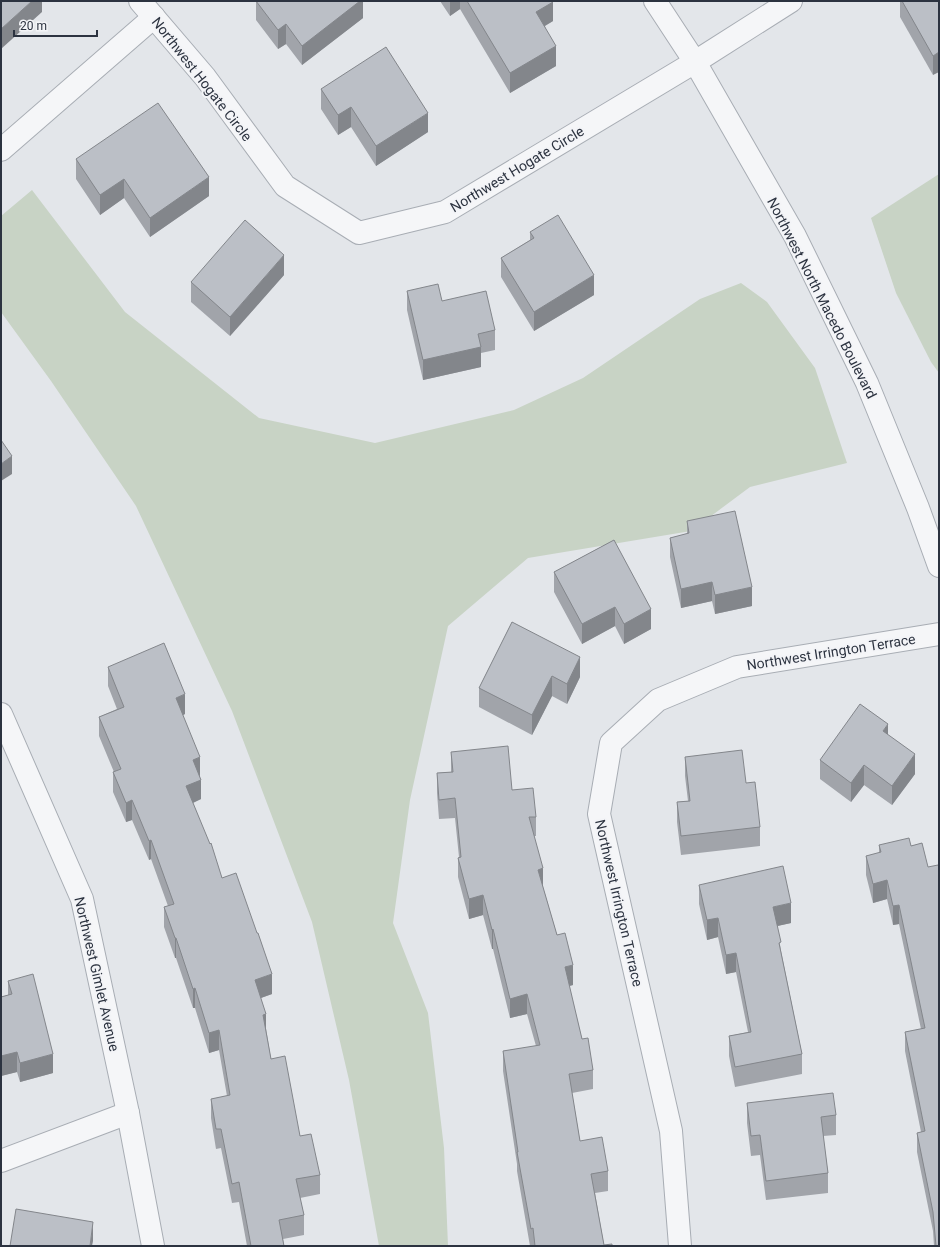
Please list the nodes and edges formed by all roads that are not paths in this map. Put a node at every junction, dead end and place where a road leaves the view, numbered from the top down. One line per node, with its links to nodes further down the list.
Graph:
1 (655, 1): 4 (street, Northwest North Macedo Boulevard)
2 (791, 1): 4 (street, Northwest Hogate Circle)
3 (147, 9): 4 (street, Northwest Hogate Circle); 5 (street)
4 (695, 62): 6 (street, Northwest North Macedo Boulevard)
5 (1, 150)
6 (939, 566)
7 (939, 634): 12 (street, Northwest Irrington Terrace)
8 (1, 715): 9 (street, Northwest Gimlet Avenue)
9 (128, 1113): 10 (street); 11 (street, Northwest Gimlet Avenue)
10 (1, 1161)
11 (153, 1246)
12 (680, 1246)

